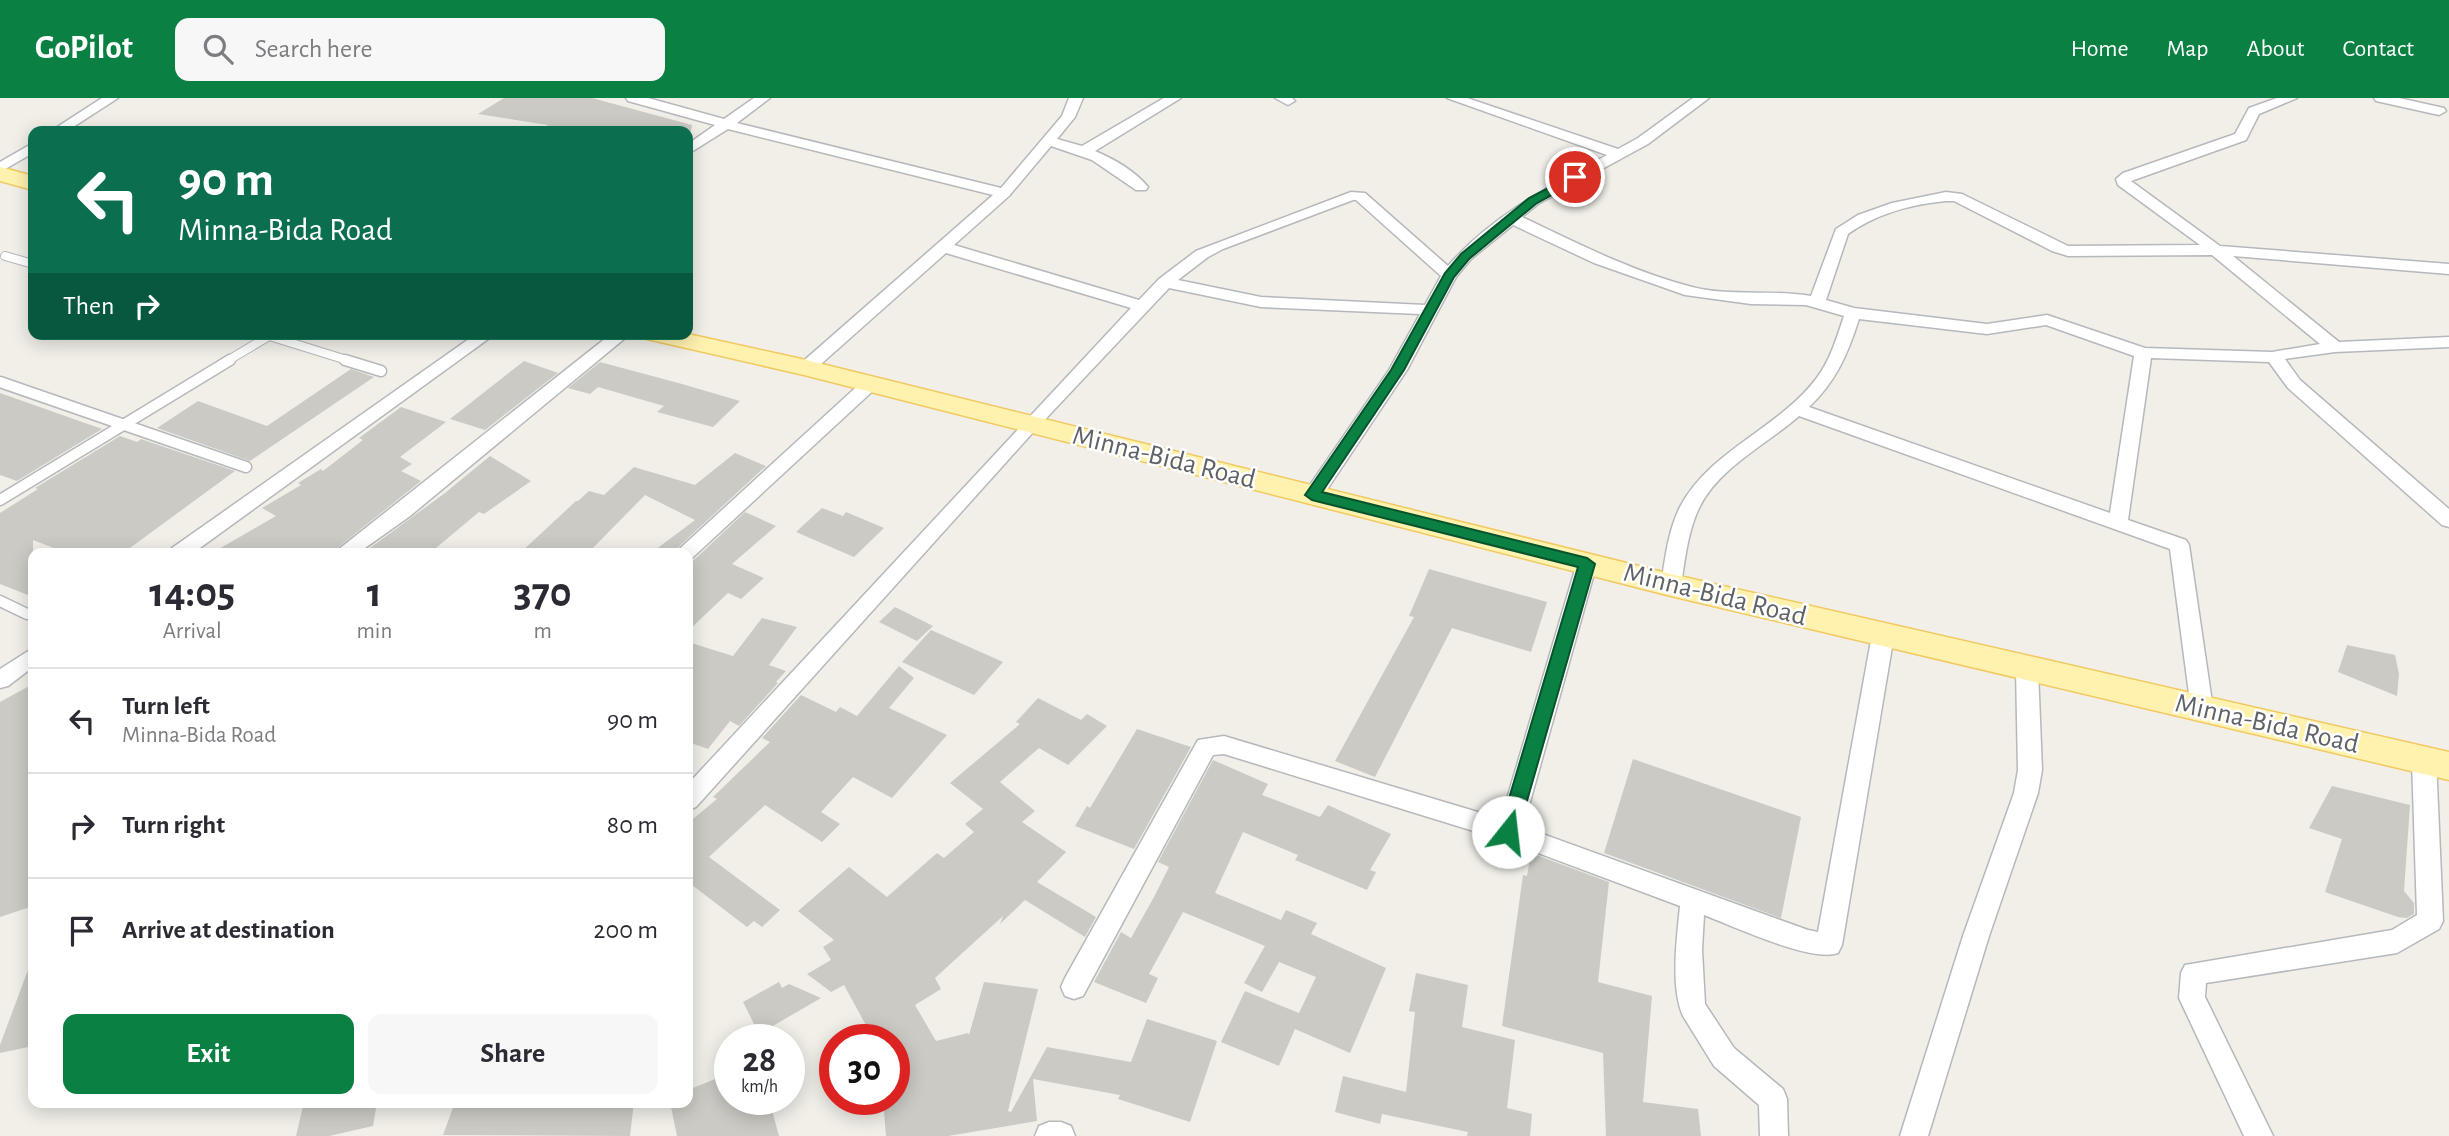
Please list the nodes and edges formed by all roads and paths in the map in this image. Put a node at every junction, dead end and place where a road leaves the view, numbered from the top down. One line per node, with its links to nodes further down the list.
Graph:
1 (111, 98): 12 (street)
2 (633, 98): 11 (street)
3 (763, 98): 11 (street)
4 (1076, 98): 13 (street)
5 (1174, 98): 16 (street)
6 (1702, 98): 17 (street)
7 (2290, 98): 25 (street)
8 (2381, 98): 10 (street)
9 (1464, 99): 17 (street)
10 (2440, 110)
11 (726, 124): 14 (street); 22 (street)
12 (66, 126)
13 (1046, 141): 16 (street); 22 (street)
14 (693, 147)
15 (28, 150): 18 (street)
16 (1086, 150): 21 (street)
17 (1618, 154): 23 (street)
18 (0, 169)
19 (0, 174): 20 (main road)
20 (28, 182)
21 (1141, 187)
22 (1004, 193): 24 (street)
23 (1511, 218): 29 (street); 31 (street)
24 (943, 247): 32 (street); 44 (street)
25 (2216, 250): 28 (street); 31 (street); 41 (street)
26 (5, 256): 27 (lane)
27 (28, 263)
28 (2449, 270)
29 (1449, 275): 30 (street); 33 (street)
30 (1165, 282): 32 (street); 33 (street)
31 (1817, 302): 34 (street)
32 (1143, 306): 50 (street)
33 (1430, 310): 52 (street)
34 (1853, 313): 42 (street); 48 (street)
35 (258, 340): 49 (lane)
36 (282, 340): 45 (lane)
37 (479, 340): 56 (street)
38 (615, 340): 57 (street)
39 (683, 340): 44 (main road, Minna-Bida Road)
40 (2449, 342): 41 (street)
41 (2335, 347): 43 (street)
42 (2144, 353): 43 (street); 55 (street)
43 (2275, 357): 54 (street)
44 (807, 368): 47 (main road, Minna-Bida Road)
45 (381, 371)
46 (0, 382): 49 (lane)
47 (870, 384): 50 (main road, Minna-Bida Road); 58 (street)
48 (1797, 409): 55 (street); 60 (street)
49 (125, 425): 51 (lane); 53 (lane)
50 (1030, 425): 52 (main road, Minna-Bida Road); 69 (street)
51 (246, 467)
52 (1312, 495): 59 (main road, Minna-Bida Road)
53 (0, 500)
54 (2449, 520)
55 (2118, 523): 67 (street)
56 (186, 548)
57 (351, 548)
58 (690, 548)
59 (1587, 564): 60 (main road, Minna-Bida Road); 70 (street)
60 (1671, 585): 63 (main road, Minna-Bida Road)
61 (0, 601): 62 (lane)
62 (27, 614)
63 (1883, 635): 65 (main road, Minna-Bida Road); 71 (street)
64 (28, 660): 66 (street)
65 (2027, 670): 67 (main road, Minna-Bida Road); 76 (street)
66 (0, 680)
67 (2202, 709): 68 (main road, Minna-Bida Road)
68 (2436, 763): 77 (street)
69 (693, 795)
70 (1508, 832): 71 (street); 72 (street)
71 (1693, 900): 75 (street)
72 (1074, 987)
73 (1049, 1136): 74 (street)
74 (1061, 1136)
75 (1774, 1136)
76 (1914, 1136)
77 (2259, 1136)

